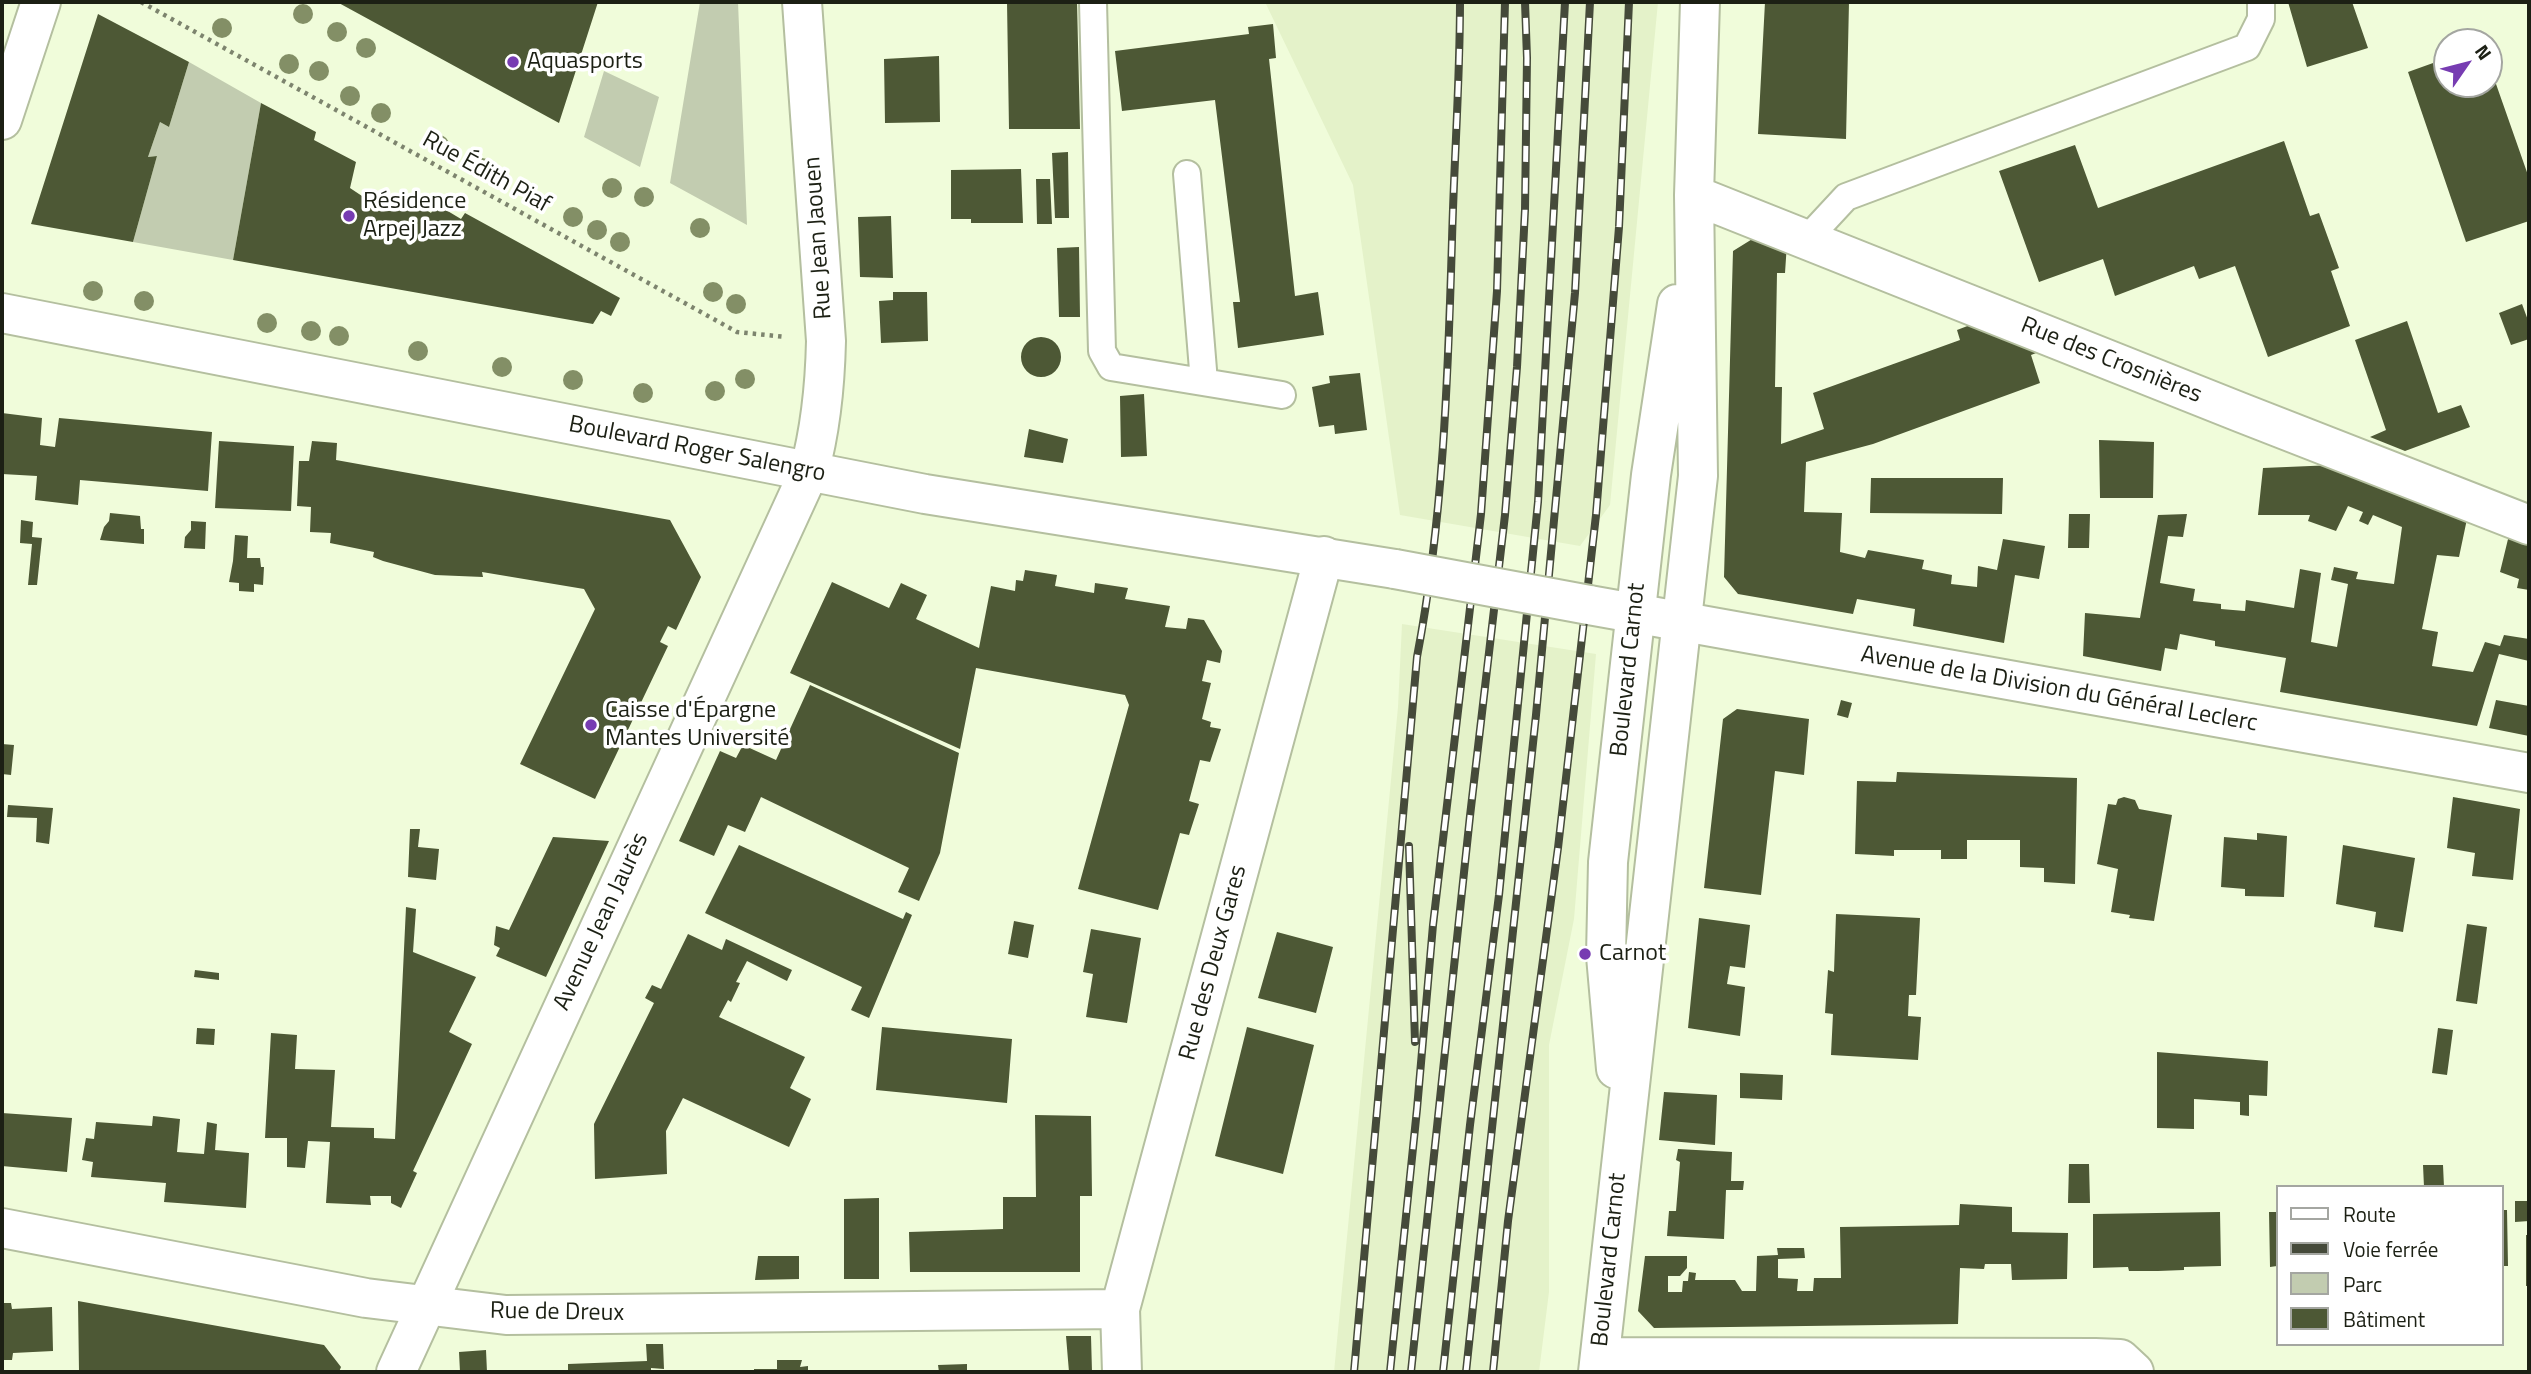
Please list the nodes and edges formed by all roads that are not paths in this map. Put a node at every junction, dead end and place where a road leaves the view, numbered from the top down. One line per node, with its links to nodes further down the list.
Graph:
1 (41, 2): 6 (street)
2 (802, 2): 13 (street, Rue Jean Jaouen)
3 (1093, 2): 11 (lane)
4 (1700, 2): 8 (street, Boulevard Carnot)
5 (2262, 2): 9 (lane)
6 (2, 120)
7 (1187, 174): 11 (lane)
8 (1694, 195): 9 (street, Rue des Crosnières); 17 (street, Boulevard Carnot); 18 (street, Boulevard Carnot)
9 (1807, 239): 14 (street, Rue des Crosnières)
10 (2, 313): 13 (street, Boulevard Roger Salengro)
11 (1204, 382): 12 (lane)
12 (1282, 395)
13 (809, 472): 15 (street, Boulevard Roger Salengro); 22 (street, Avenue Jean Jaurès)
14 (2529, 525)
15 (1324, 556): 16 (street, Boulevard Roger Salengro, bridge); 23 (street, Rue des Deux Gares)
16 (1588, 605): 17 (street, Avenue de la Division du Général Leclerc)
17 (1636, 614): 18 (street, Avenue de la Division du Général Leclerc); 20 (street, Boulevard Carnot)
18 (1681, 623): 19 (street, Avenue de la Division du Général Leclerc); 20 (street, Boulevard Carnot)
19 (2529, 774)
20 (1623, 1147): 24 (street, Boulevard Carnot)
21 (2, 1228): 22 (street, Rue de Dreux)
22 (426, 1306): 23 (street, Rue de Dreux); 26 (street, Avenue Jean Jaurès)
23 (1120, 1309): 27 (street, Rue des Deux Gares)
24 (1599, 1365): 25 (street)
25 (2063, 1365): 28 (street)
26 (396, 1372)
27 (1122, 1372)
28 (2133, 1372)

